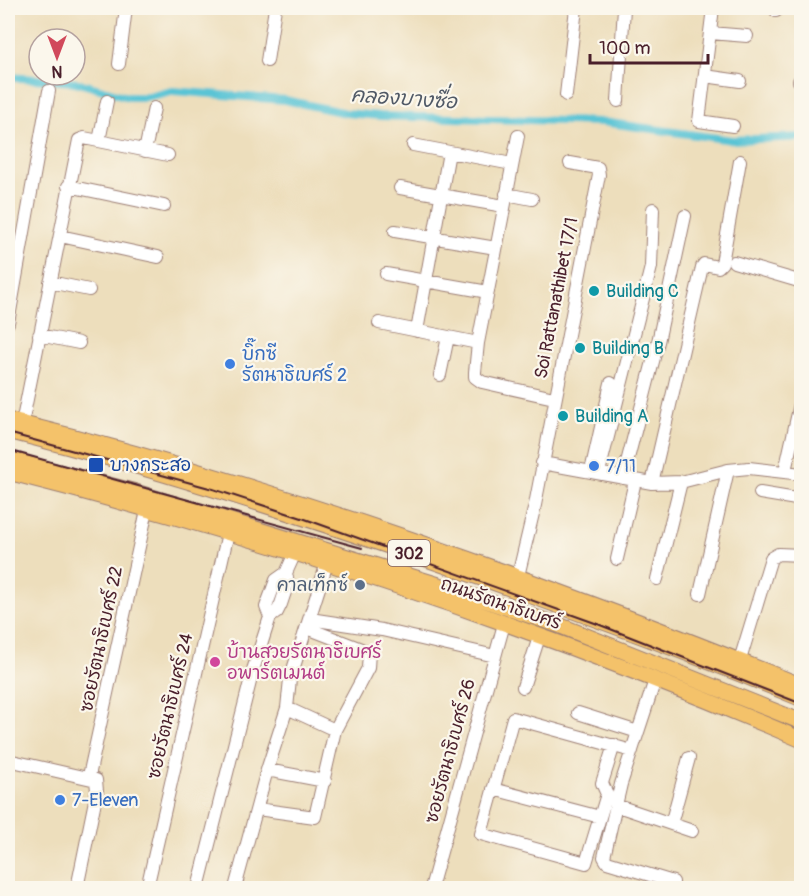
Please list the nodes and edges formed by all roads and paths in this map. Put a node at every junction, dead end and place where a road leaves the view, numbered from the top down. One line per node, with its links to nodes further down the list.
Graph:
1 (126, 8): 9 (street)
2 (276, 8): 8 (street)
3 (576, 8): 13 (street)
4 (624, 8): 15 (street)
5 (713, 8): 6 (street)
6 (710, 33): 7 (street); 10 (street)
7 (747, 36)
8 (267, 61)
9 (119, 64)
10 (705, 76): 11 (street); 17 (street)
11 (740, 81)
12 (49, 91): 47 (street)
13 (566, 95)
14 (107, 101): 19 (street)
15 (618, 101)
16 (154, 108): 21 (street)
17 (733, 126)
18 (518, 136): 26 (street)
19 (99, 141): 21 (street); 27 (street)
20 (412, 145): 22 (street)
21 (145, 151): 23 (street)
22 (449, 152): 26 (street); 29 (street)
23 (168, 156)
24 (740, 161): 69 (street)
25 (570, 163): 57 (street, Soi Rattanathibet 17/1)
26 (512, 164): 30 (street)
27 (68, 186): 32 (street); 36 (street)
28 (400, 188): 29 (street)
29 (441, 195): 30 (street); 37 (street)
30 (505, 200): 31 (street); 38 (street)
31 (532, 200)
32 (164, 206)
33 (653, 209): 65 (street)
34 (685, 216): 67 (street)
35 (395, 231): 37 (street)
36 (60, 236): 39 (street); 43 (street)
37 (434, 237): 38 (street); 42 (street)
38 (496, 248): 46 (street)
39 (158, 257)
40 (734, 262): 44 (street)
41 (386, 274): 42 (street)
42 (425, 281): 46 (street); 49 (street)
43 (50, 282): 45 (street); 50 (street)
44 (801, 282)
45 (89, 290)
46 (488, 292): 53 (street)
47 (8, 323)
48 (379, 324): 49 (street)
49 (417, 331): 51 (street)
50 (39, 335): 52 (street); 58 (street)
51 (447, 337): 53 (street); 54 (street)
52 (79, 343)
53 (478, 343): 57 (street)
54 (440, 375)
55 (610, 383): 65 (street)
56 (801, 395): 63 (street)
57 (554, 398): 61 (street, Soi Rattanathibet 17/1)
58 (15, 422): 78 (main road, ถนนรัตนาธิเบศร์ / 302)
59 (8, 431): 85 (main road, ถนนรัตนาธิเบศร์ / 302)
60 (8, 459): 90 (main road, ถนนรัตนาธิเบศร์ / 302)
61 (542, 463): 65 (street); 78 (street, Soi Rattanathibet 17/1)
62 (728, 470): 63 (street); 68 (street); 80 (street)
63 (786, 471): 66 (street)
64 (8, 472): 72 (main road, ถนนรัตนาธิเบศร์ / 302)
65 (595, 472): 67 (street)
66 (801, 474)
67 (629, 479): 69 (street); 76 (street)
68 (681, 482): 69 (street); 79 (street)
69 (652, 483)
70 (759, 493): 71 (street)
71 (801, 500)
72 (147, 510): 73 (main road, ถนนรัตนาธิเบศร์ / 302); 105 (street, ซอยรัตนาธิเบศร์ 22)
73 (228, 533): 74 (main road, ถนนรัตนาธิเบศร์ / 302); 115 (street, ซอยรัตนาธิเบศร์ 24)
74 (295, 553): 77 (main road, ถนนรัตนาธิเบศร์ / 302); 116 (street)
75 (801, 555): 87 (street)
76 (617, 559)
77 (327, 564): 82 (street); 83 (main road, ถนนรัตนาธิเบศร์ / 302)
78 (518, 576): 81 (main road, ถนนรัตนาธิเบศร์ / 302)
79 (657, 579)
80 (700, 594)
81 (592, 602): 85 (main road); 87 (main road, ถนนรัตนาธิเบศร์ / 302)
82 (309, 624): 86 (street); 94 (street); 97 (street)
83 (504, 624): 84 (main road, ถนนรัตนาธิเบศร์ / 302); 86 (street, ซอยรัตนาธิเบศร์ 26)
84 (539, 636): 88 (main road, ถนนรัตนาธิเบศร์ / 302); 92 (street)
85 (662, 643): 93 (main road, ถนนรัตนาธิเบศร์ / 302)
86 (495, 656): 118 (street, ซอยรัตนาธิเบศร์ 26)
87 (740, 660): 91 (main road, ถนนรัตนาธิเบศร์ / 302)
88 (625, 668): 89 (main road, ถนนรัตนาธิเบศร์ / 302); 90 (main road)
89 (655, 680): 98 (street); 99 (main road, ถนนรัตนาธิเบศร์ / 302)
90 (699, 682): 96 (main road, ถนนรัตนาธิเบศร์ / 302)
91 (801, 686)
92 (524, 687)
93 (801, 699)
94 (287, 708): 97 (street); 104 (street)
95 (578, 713): 98 (street)
96 (801, 722)
97 (335, 730): 106 (street)
98 (638, 732): 101 (street)
99 (801, 740)
100 (614, 745): 101 (street); 107 (street); 110 (street)
101 (632, 751): 108 (street)
102 (689, 759): 111 (street)
103 (8, 760): 105 (street)
104 (267, 770): 106 (street); 109 (street)
105 (89, 776): 114 (street, ซอยรัตนาธิเบศร์ 22)
106 (325, 781): 109 (street)
107 (493, 789): 110 (street); 110 (street)
108 (618, 806): 111 (street); 113 (street)
109 (257, 809): 117 (street)
110 (600, 817)
111 (671, 824): 112 (street)
112 (692, 831)
113 (673, 882)
114 (77, 888)
115 (147, 888)
116 (198, 888)
117 (236, 888)
118 (431, 888)

